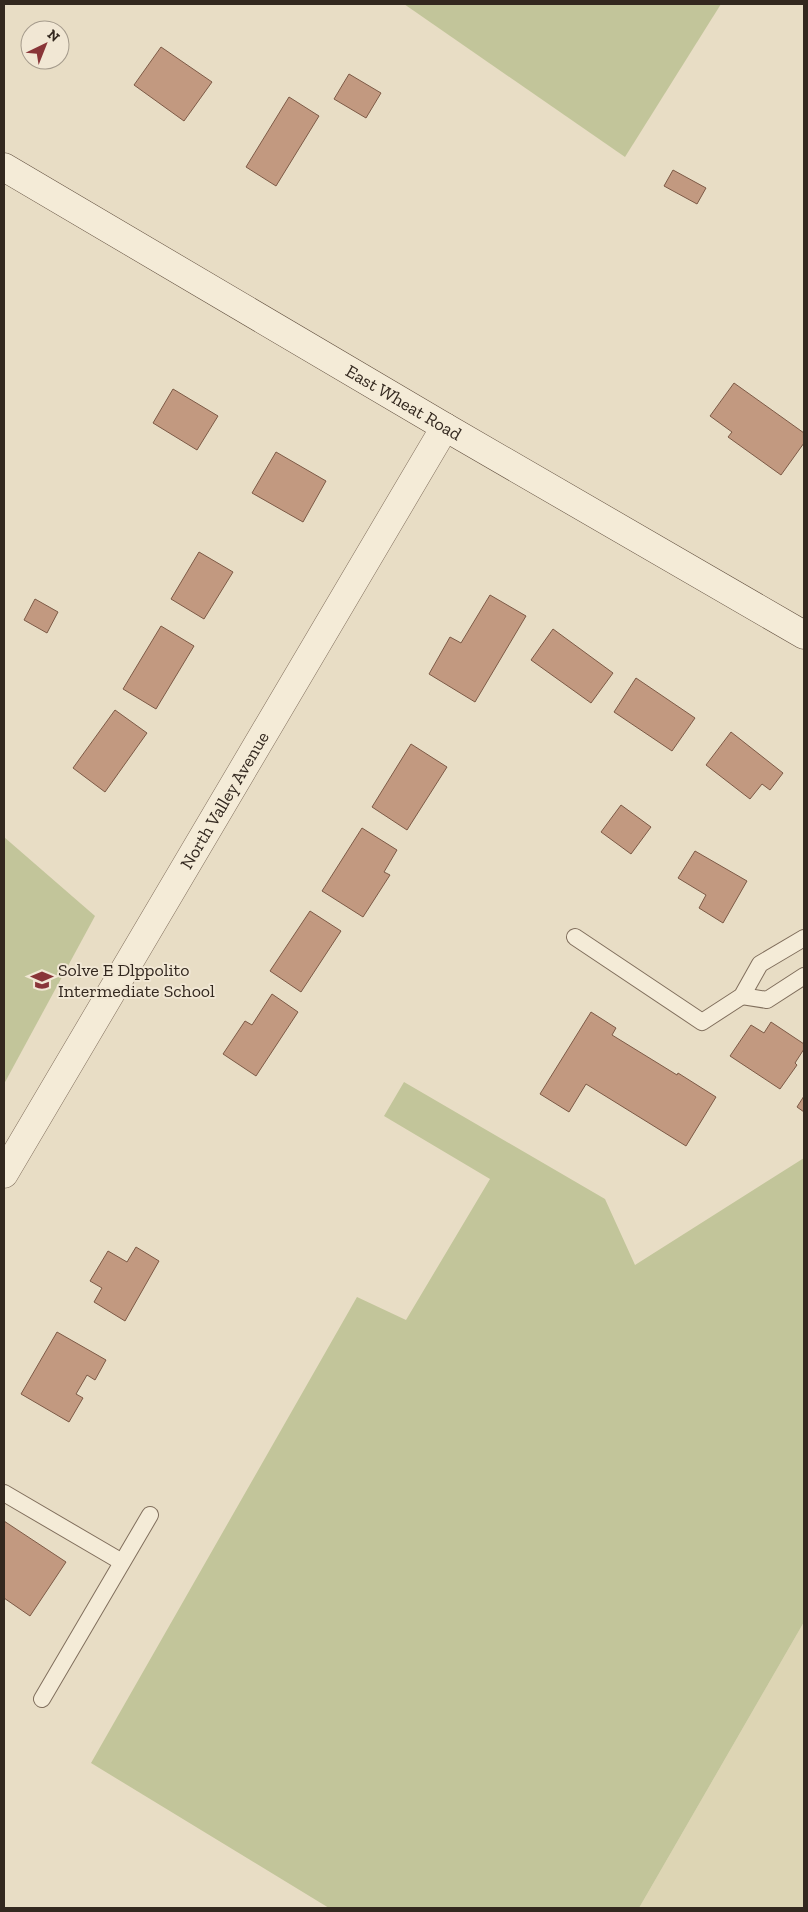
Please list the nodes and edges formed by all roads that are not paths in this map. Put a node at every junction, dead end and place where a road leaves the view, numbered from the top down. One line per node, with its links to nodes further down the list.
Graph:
1 (4, 167): 2 (street, East Wheat Road)
2 (445, 427): 3 (street, East Wheat Road); 8 (street, North Valley Avenue)
3 (804, 635)
4 (575, 937): 7 (lane)
5 (804, 938): 7 (lane)
6 (804, 976): 7 (lane)
7 (742, 996)
8 (4, 1174)
9 (4, 1493): 11 (lane)
10 (150, 1514): 11 (lane)
11 (122, 1562): 12 (lane)
12 (42, 1699)

